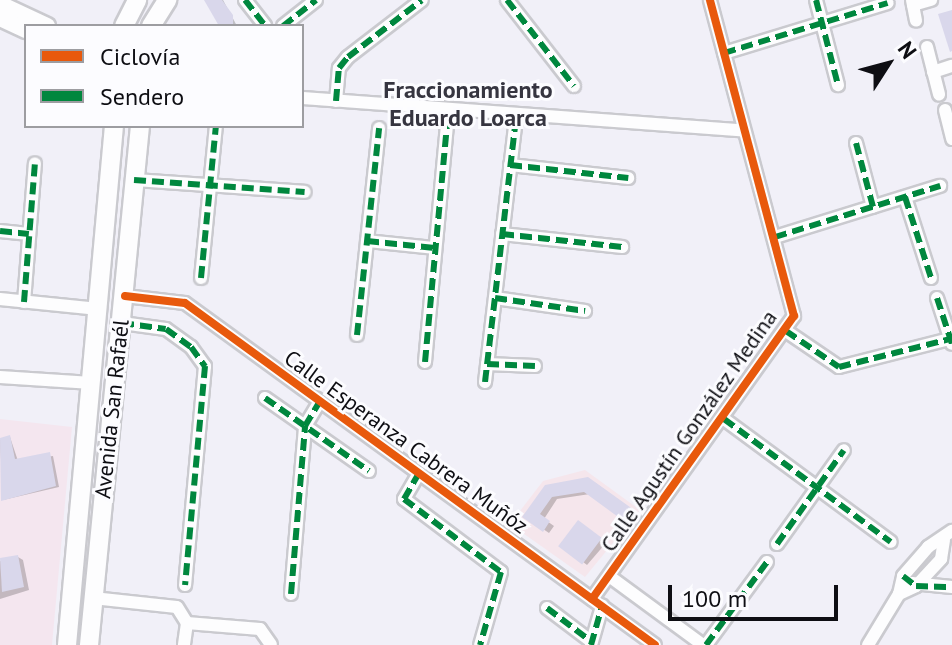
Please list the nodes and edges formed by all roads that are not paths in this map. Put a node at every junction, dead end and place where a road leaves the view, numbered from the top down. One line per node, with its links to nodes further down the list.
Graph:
1 (137, 0): 17 (main road)
2 (167, 0): 18 (main road)
3 (245, 0): 19 (street)
4 (316, 0): 20 (street)
5 (422, 0): 30 (street)
6 (507, 0): 27 (street)
7 (710, 0): 23 (street, Calle Agustín González Medina)
8 (816, 0): 15 (street)
9 (931, 0): 10 (street)
10 (912, 2): 14 (street)
11 (888, 3): 15 (street)
12 (0, 4): 16 (street)
13 (0, 18): 21 (street)
14 (916, 21)
15 (822, 23): 23 (street); 26 (street)
16 (43, 24)
17 (125, 24)
18 (152, 24)
19 (263, 24)
20 (286, 24)
21 (24, 29)
22 (927, 47): 25 (street)
23 (724, 53): 38 (street, Calle Agustín González Medina)
24 (952, 66): 25 (street)
25 (933, 72): 28 (street)
26 (838, 85)
27 (574, 86)
28 (939, 94)
29 (304, 98): 30 (street)
30 (336, 101): 32 (street)
31 (945, 110): 39 (street)
32 (448, 112): 33 (street); 56 (street)
33 (516, 117): 38 (street); 42 (street)
34 (114, 128): 64 (main road, Avenida San Rafaél)
35 (140, 128): 44 (main road, Avenida San Rafaél)
36 (216, 128): 45 (street)
37 (379, 128): 54 (street)
38 (741, 130): 53 (street, Calle Agustín González Medina)
39 (952, 138)
40 (856, 143): 49 (street)
41 (35, 163): 51 (street)
42 (510, 165): 43 (street); 52 (street)
43 (628, 178)
44 (134, 180): 45 (street); 59 (main road, Avenida San Rafaél)
45 (208, 186): 47 (street); 57 (street)
46 (940, 186): 48 (street)
47 (305, 192)
48 (905, 197): 49 (street); 58 (street)
49 (873, 207): 53 (street)
50 (0, 231): 51 (street)
51 (29, 234): 63 (street)
52 (502, 234): 55 (street); 60 (street)
53 (775, 237): 67 (street, Calle Agustín González Medina)
54 (367, 241): 56 (street); 68 (street)
55 (622, 247)
56 (435, 248): 70 (street)
57 (201, 278)
58 (931, 278)
59 (125, 296): 66 (main road, Avenida San Rafaél); 77 (street, Calle Esperanza Cabrera Muñóz)
60 (495, 298): 65 (street); 71 (street)
61 (937, 298): 69 (street)
62 (0, 299): 63 (street)
63 (24, 302): 64 (street)
64 (98, 309): 75 (main road, Avenida San Rafaél)
65 (585, 311)
66 (122, 323): 85 (main road, Avenida San Rafaél); 92 (street)
67 (786, 331): 69 (street); 78 (street, Calle Agustín González Medina)
68 (357, 335)
69 (951, 342)
70 (425, 362)
71 (487, 364): 72 (street); 74 (street)
72 (535, 366)
73 (0, 377): 75 (street)
74 (485, 382)
75 (92, 383): 84 (main road, Avenida San Rafaél)
76 (265, 398): 79 (street)
77 (320, 401): 79 (street); 82 (street, Calle Esperanza Cabrera Muñóz)
78 (724, 419): 83 (street); 90 (street, Calle Agustín González Medina)
79 (305, 426): 81 (street); 95 (street)
80 (844, 450): 83 (street)
81 (369, 471)
82 (419, 473): 98 (street, Calle Esperanza Cabrera Muñóz); 106 (street)
83 (817, 487): 87 (street); 88 (street)
84 (78, 523): 85 (street); 102 (main road, Avenida San Rafaél)
85 (99, 524): 97 (main road, Avenida San Rafaél)
86 (948, 536): 91 (street); 93 (street)
87 (891, 542)
88 (777, 544)
89 (767, 562): 108 (street)
90 (609, 576): 98 (street, Calle Agustín González Medina); 108 (street)
91 (903, 576): 93 (street); 96 (street)
92 (185, 585)
93 (916, 586): 94 (street); 96 (street)
94 (952, 587)
95 (291, 594)
96 (899, 594): 109 (street)
97 (93, 598): 100 (street); 103 (main road, Avenida San Rafaél)
98 (597, 603): 101 (street); 107 (street, Calle Esperanza Cabrera Muñóz)
99 (547, 608): 101 (street)
100 (187, 623): 104 (street); 105 (street)
101 (592, 643)
102 (67, 645)
103 (89, 645)
104 (184, 645)
105 (271, 645)
106 (480, 645)
107 (655, 645)
108 (705, 645)
109 (868, 645)

